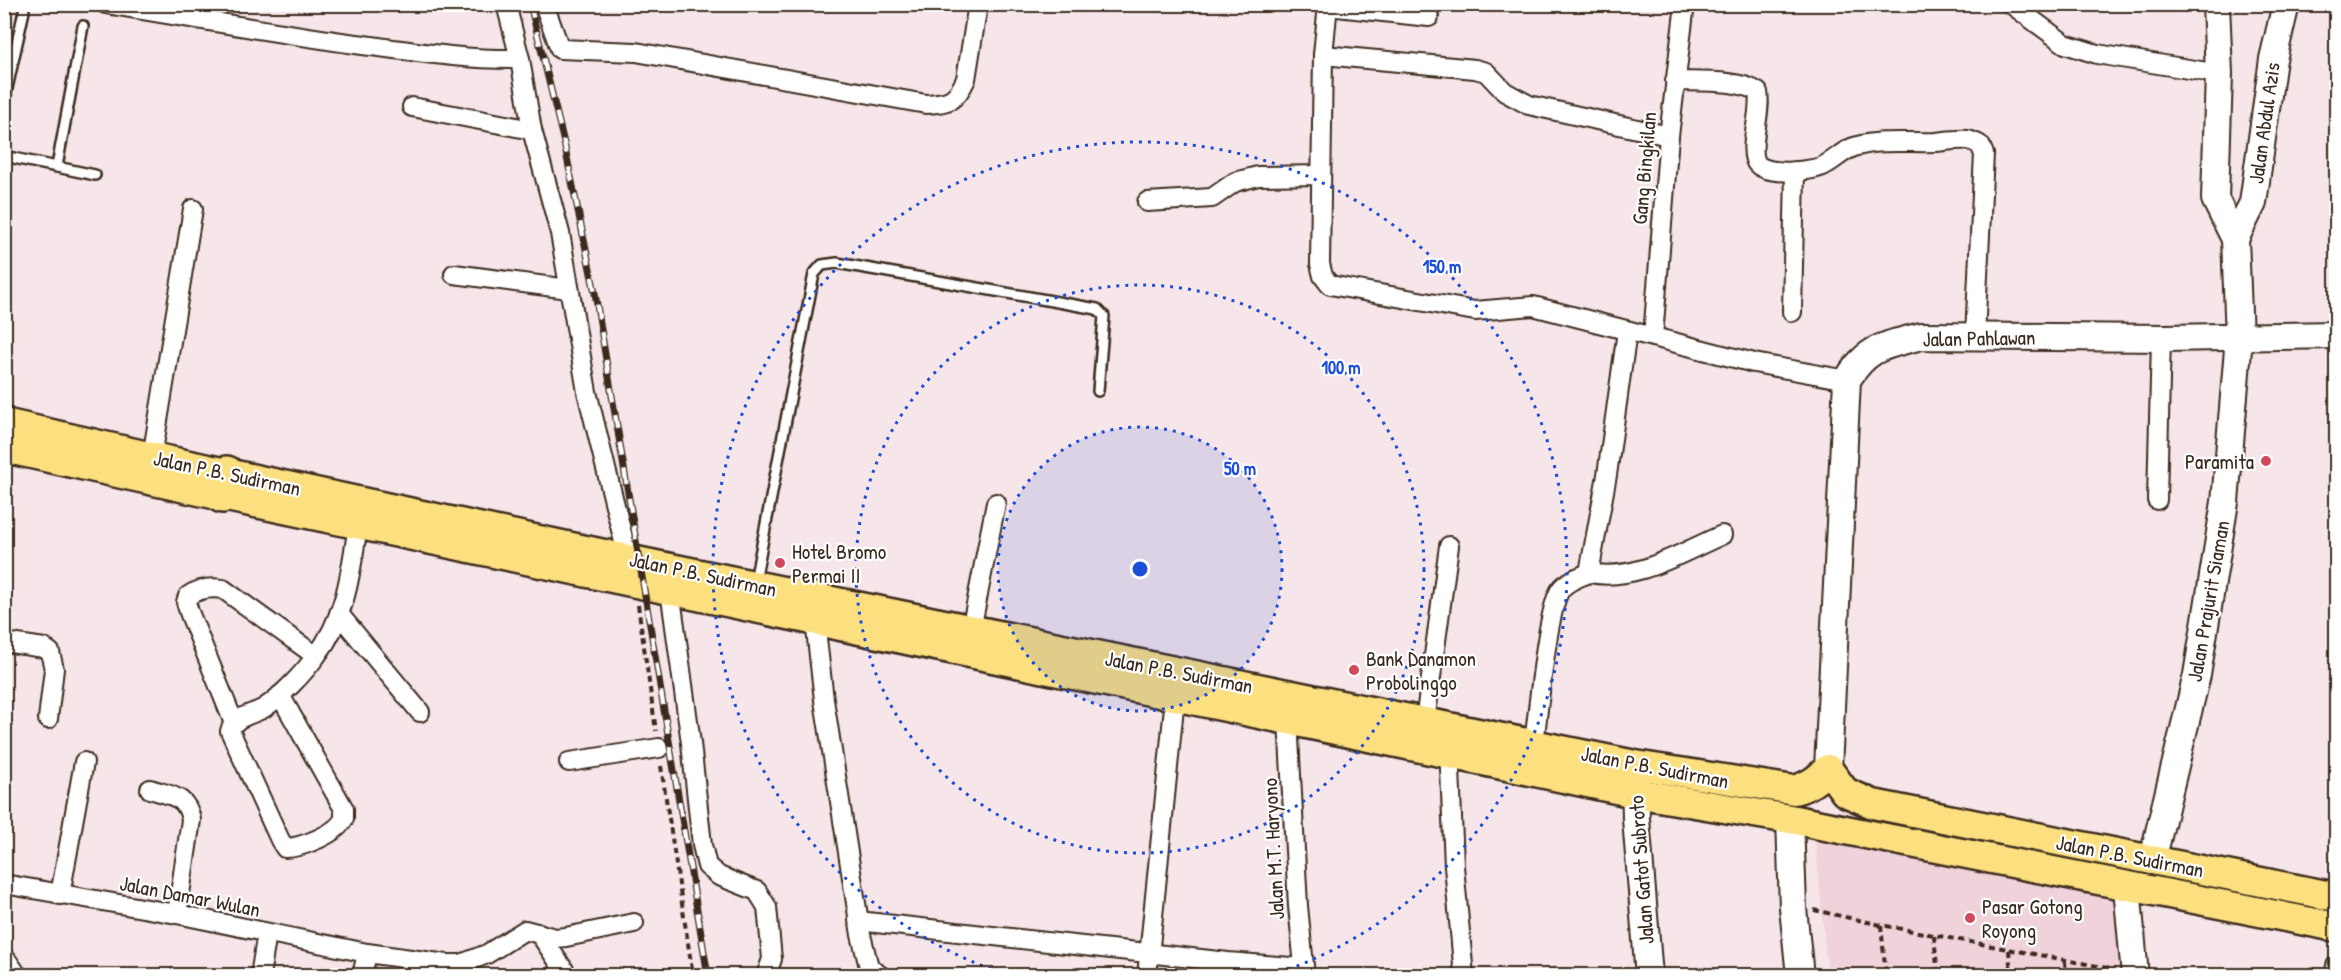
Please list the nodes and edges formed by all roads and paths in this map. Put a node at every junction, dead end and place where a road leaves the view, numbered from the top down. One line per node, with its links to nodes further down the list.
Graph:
1 (106, 4): 14 (street)
2 (506, 4): 14 (street)
3 (544, 4): 4 (street)
4 (978, 4)
5 (1685, 4): 16 (street, Gang Bingkilan)
6 (2011, 4): 15 (street)
7 (2216, 4): 15 (street)
8 (2286, 4): 28 (street, Jalan Abdul Azis)
9 (1328, 5): 11 (street); 13 (street)
10 (24, 11): 17 (lane)
11 (1429, 17)
12 (83, 26): 22 (lane)
13 (1323, 55): 20 (street); 25 (street)
14 (512, 59): 19 (street)
15 (2219, 74): 28 (street)
16 (1675, 81): 20 (street, Gang Bingkilan); 23 (street)
17 (4, 102)
18 (412, 107): 19 (street)
19 (532, 130): 30 (street)
20 (1669, 136): 35 (street, Gang Bingkilan)
21 (4, 156): 22 (lane)
22 (57, 166): 24 (lane)
23 (1795, 171): 31 (street); 34 (street)
24 (95, 175)
25 (1321, 175): 26 (street); 32 (street)
26 (1147, 202)
27 (193, 208): 42 (street)
28 (2235, 239): 36 (street, Jalan Prajurit Siaman)
29 (454, 274): 30 (street)
30 (569, 290): 49 (street)
31 (1792, 312)
32 (1627, 332): 35 (street); 50 (street)
33 (2337, 335): 36 (street, Jalan Pahlawan)
34 (1975, 336): 37 (street, Jalan Pahlawan); 38 (street, Jalan Pahlawan)
35 (1653, 337): 38 (street)
36 (2239, 337): 37 (street, Jalan Pahlawan); 74 (street, Jalan Prajurit Siaman)
37 (2161, 338): 44 (street)
38 (1847, 380): 70 (street)
39 (1098, 391): 52 (lane)
40 (4, 423): 42 (main road, Jalan P.B. Sudirman)
41 (4, 448): 43 (main road, Jalan P.B. Sudirman)
42 (152, 457): 43 (main road, Jalan P.B. Sudirman)
43 (225, 485): 46 (main road, Jalan P.B. Sudirman); 49 (main road, Jalan P.B. Sudirman)
44 (2157, 500)
45 (996, 503): 55 (street)
46 (357, 525): 49 (main road, Jalan P.B. Sudirman); 53 (street)
47 (1722, 535): 50 (street)
48 (1449, 546): 64 (street)
49 (631, 570): 51 (main road, Jalan P.B. Sudirman); 52 (main road, Jalan P.B. Sudirman); 66 (path)
50 (1589, 573): 65 (street)
51 (670, 590): 52 (main road, Jalan P.B. Sudirman); 101 (street)
52 (752, 596): 54 (main road, Jalan P.B. Sudirman); 55 (main road, Jalan P.B. Sudirman)
53 (339, 614): 57 (street); 60 (street)
54 (815, 621): 59 (main road, Jalan P.B. Sudirman); 81 (street)
55 (971, 630): 64 (main road, Jalan P.B. Sudirman)
56 (4, 642): 61 (street)
57 (316, 656): 58 (street); 63 (street)
58 (280, 695): 63 (street); 63 (street)
59 (1175, 697): 62 (main road, Jalan P.B. Sudirman); 89 (street)
60 (420, 712)
61 (48, 719)
62 (1288, 719): 64 (main road, Jalan P.B. Sudirman); 94 (street, Jalan M.T. Haryono)
63 (234, 723)
64 (1441, 733): 65 (main road, Jalan P.B. Sudirman); 72 (main road, Jalan P.B. Sudirman); 104 (street)
65 (1534, 743): 69 (main road, Jalan P.B. Sudirman)
66 (658, 748): 68 (street); 100 (path)
67 (84, 762): 77 (street)
68 (569, 762)
69 (1635, 765): 70 (main road, Jalan P.B. Sudirman); 72 (street, Jalan Gatot Subroto)
70 (1828, 769): 74 (main road, Jalan P.B. Sudirman)
71 (150, 789): 79 (street)
72 (1635, 793): 73 (main road, Jalan P.B. Sudirman); 105 (street, Jalan Gatot Subroto)
73 (1790, 819): 76 (main road, Jalan P.B. Sudirman); 106 (street)
74 (2152, 861): 78 (main road, Jalan P.B. Sudirman)
75 (4, 884): 77 (street, Jalan Damar Wulan)
76 (2127, 887): 84 (main road, Jalan P.B. Sudirman); 95 (street)
77 (60, 895): 79 (street, Jalan Damar Wulan)
78 (2337, 897)
79 (177, 914): 85 (street, Jalan Damar Wulan)
80 (1812, 920): 83 (path)
81 (858, 921): 89 (street); 102 (street)
82 (634, 923): 86 (street, Jalan Damar Wulan)
83 (1881, 925): 87 (path); 107 (path)
84 (2337, 927)
85 (267, 933): 90 (street, Jalan Damar Wulan); 97 (street)
86 (539, 933): 90 (street, Jalan Damar Wulan); 99 (street)
87 (1934, 936): 88 (path); 108 (path)
88 (2009, 950): 91 (path); 109 (path)
89 (1149, 952): 94 (street); 103 (street)
90 (367, 953): 98 (street)
91 (2065, 962): 95 (path); 110 (path)
92 (4, 963): 96 (street)
93 (2337, 966): 111 (street)
94 (1304, 972)
95 (2129, 973)
96 (13, 975)
97 (260, 975)
98 (362, 975)
99 (567, 975)
100 (693, 975)
101 (766, 975)
102 (881, 975)
103 (1147, 975)
104 (1464, 975)
105 (1649, 975)
106 (1800, 975)
107 (1886, 975)
108 (1938, 975)
109 (2012, 975)
110 (2066, 975)
111 (2334, 975)

